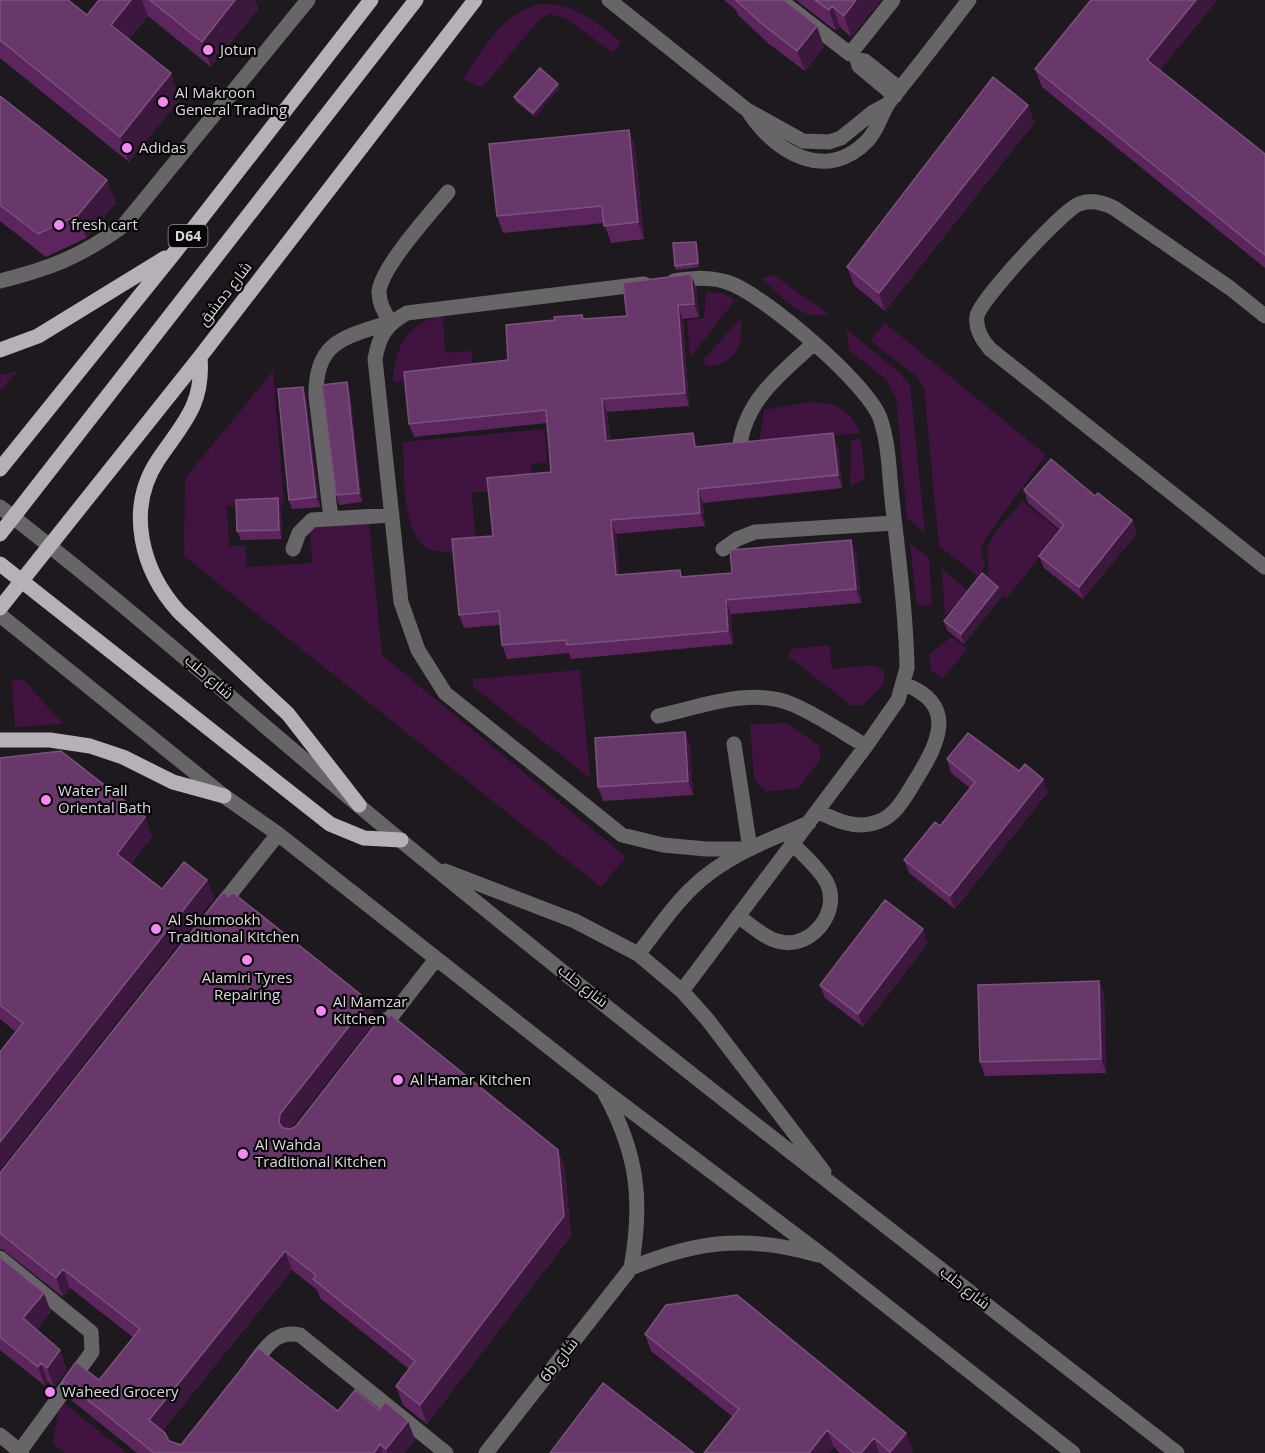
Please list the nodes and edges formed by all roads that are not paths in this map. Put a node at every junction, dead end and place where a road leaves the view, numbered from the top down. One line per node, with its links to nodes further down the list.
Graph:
1 (308, 0): 13 (street)
2 (371, 0): 12 (main road, D64)
3 (416, 0): 23 (main road)
4 (475, 0): 18 (main road, شارع دمشق)
5 (609, 0): 10 (street)
6 (780, 0): 9 (street)
7 (893, 0): 9 (street)
8 (969, 0): 10 (street)
9 (854, 56): 10 (street)
10 (894, 96)
11 (448, 192): 15 (street)
12 (175, 252): 17 (main road); 20 (main road, D64)
13 (0, 281)
14 (1265, 316): 31 (street)
15 (391, 322): 16 (street); 22 (street); 24 (street)
16 (814, 343): 19 (street); 25 (street)
17 (0, 350)
18 (200, 357): 27 (main road, شارع دمشق); 41 (main road)
19 (740, 444)
20 (0, 469)
21 (0, 507): 23 (street, شارع حلب)
22 (392, 515): 24 (street); 46 (street)
23 (13, 517): 26 (main road); 27 (street, شارع حلب)
24 (331, 518): 28 (street)
25 (894, 523): 29 (street); 35 (street)
26 (0, 534)
27 (50, 545): 32 (main road, شارع دمشق); 41 (street, شارع حلب)
28 (294, 549)
29 (723, 549)
30 (0, 564): 32 (main road)
31 (1265, 567)
32 (21, 581): 33 (main road, شارع دمشق); 44 (main road)
33 (0, 608)
34 (0, 615): 40 (street)
35 (904, 684): 39 (street); 42 (street)
36 (658, 716): 39 (street)
37 (0, 740): 40 (main road)
38 (734, 744): 46 (street)
39 (866, 746): 42 (street)
40 (224, 796): 43 (street)
41 (359, 805): 44 (street, شارع حلب)
42 (813, 817): 45 (street); 46 (street)
43 (278, 834): 49 (street); 51 (street)
44 (401, 840): 47 (street, شارع حلب)
45 (793, 844): 48 (street); 48 (street)
46 (750, 849): 50 (street)
47 (432, 866): 50 (street); 55 (street, شارع حلب)
48 (738, 916): 52 (street)
49 (205, 927)
50 (638, 954): 52 (street)
51 (436, 959): 53 (street); 54 (street)
52 (682, 991): 55 (street)
53 (373, 1040)
54 (602, 1089): 57 (street); 58 (street, 6b شارع)
55 (835, 1186): 65 (street, شارع حلب)
56 (0, 1258): 61 (street)
57 (826, 1258): 58 (street, 6b شارع); 64 (street)
58 (631, 1268): 63 (street, 6b شارع)
59 (237, 1383): 62 (street)
60 (0, 1436): 61 (street)
61 (21, 1452)
62 (446, 1453)
63 (486, 1453)
64 (1073, 1453)
65 (1177, 1453)

